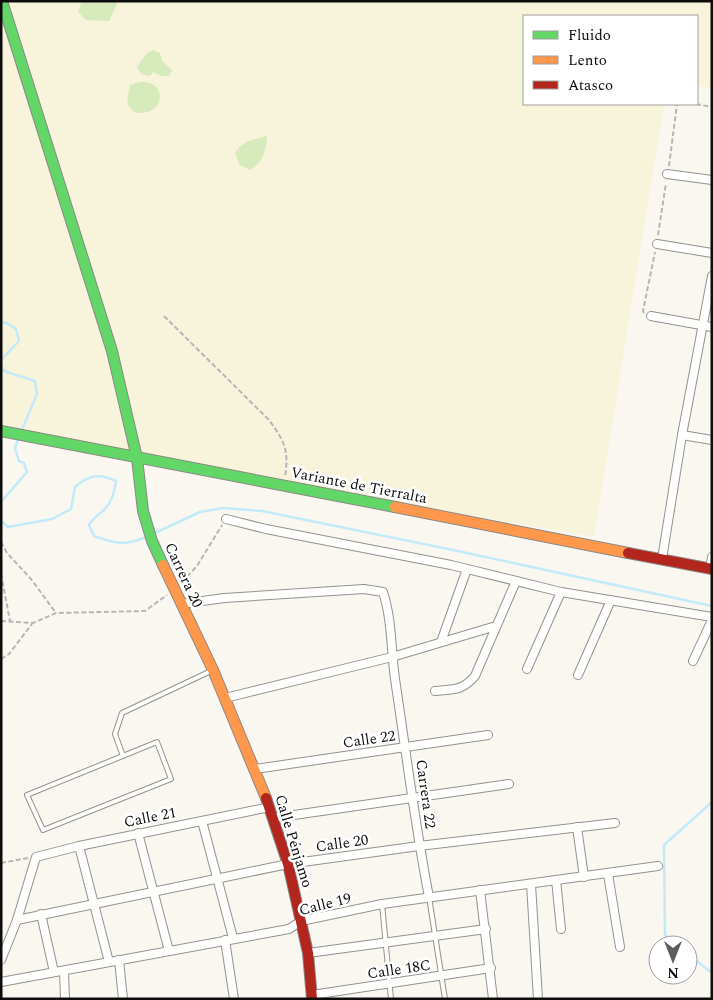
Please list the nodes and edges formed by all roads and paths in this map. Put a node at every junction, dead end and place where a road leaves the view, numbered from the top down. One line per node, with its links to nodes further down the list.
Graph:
1 (2, 1): 17 (street, Carrera 20)
2 (698, 104): 4 (path)
3 (677, 105): 5 (path)
4 (712, 107)
5 (668, 174): 6 (street); 7 (path)
6 (712, 180)
7 (657, 244): 8 (street); 11 (path)
8 (712, 254)
9 (712, 276): 12 (street)
10 (164, 316): 18 (path)
11 (651, 316): 12 (street)
12 (702, 325): 13 (street); 15 (street)
13 (712, 327)
14 (1, 431): 17 (street, Variante de Tierralta)
15 (682, 435): 16 (street); 22 (street)
16 (712, 440)
17 (137, 458): 18 (street, Variante de Tierralta); 27 (street, Carrera 20)
18 (284, 486): 22 (street, Variante de Tierralta)
19 (226, 519): 23 (street); 27 (path)
20 (1, 542): 31 (path)
21 (712, 558): 24 (street)
22 (662, 559): 24 (street, Variante de Tierralta)
23 (466, 569): 26 (street); 37 (street)
24 (711, 569)
25 (1, 574): 34 (path)
26 (516, 581): 28 (street); 36 (street)
27 (175, 590): 30 (street, Carrera 20); 31 (path)
28 (561, 592): 29 (street); 41 (street)
29 (611, 600): 32 (street); 43 (street)
30 (181, 604): 38 (street, Carrera 22); 42 (street, Carrera 20)
31 (56, 613): 35 (path)
32 (712, 619): 40 (street)
33 (1, 621): 34 (path)
34 (10, 622): 35 (path)
35 (33, 623): 39 (path)
36 (496, 626): 37 (street); 44 (street)
37 (441, 642): 38 (street)
38 (392, 657): 45 (street); 47 (street, Carrera 22)
39 (1, 660)
40 (693, 661)
41 (528, 669)
42 (213, 670): 45 (street, Carrera 20); 48 (lane)
43 (578, 675)
44 (435, 691)
45 (225, 698): 49 (street, Calle Pénjamo)
46 (488, 735): 47 (street, Calle 22)
47 (405, 748): 49 (street, Calle 22); 51 (street, Carrera 22)
48 (123, 756): 48 (lane)
49 (255, 769): 52 (street, Calle Pénjamo)
50 (508, 784): 51 (street)
51 (412, 798): 53 (street); 59 (street, Carrera 22)
52 (270, 807): 53 (street, Calle Pénjamo); 54 (street, Calle 21)
53 (273, 818): 62 (street, Calle Pénjamo)
54 (202, 820): 57 (street, Calle 21); 66 (street)
55 (615, 823): 56 (street, Calle 20)
56 (577, 827): 59 (street, Calle 20); 65 (street)
57 (138, 833): 58 (street, Calle 21); 70 (street)
58 (79, 846): 60 (street, Calle 21); 72 (street)
59 (419, 846): 62 (street, Calle 20); 71 (street, Carrera 22)
60 (36, 857): 61 (path); 75 (street)
61 (1, 863)
62 (288, 864): 66 (street, Calle 20); 76 (street, Calle Pénjamo)
63 (658, 866): 64 (street, Calle 19)
64 (608, 874): 65 (street, Calle 19); 82 (street)
65 (584, 877): 67 (street, Calle 19)
66 (217, 879): 70 (street, Calle 20); 80 (street)
67 (556, 880): 68 (street, Calle 19); 78 (street)
68 (531, 884): 69 (street, Calle 19); 101 (street)
69 (480, 890): 71 (street, Calle 19); 77 (street)
70 (154, 892): 72 (street, Calle 20); 83 (street)
71 (429, 897): 73 (street, Calle 19); 79 (lane, Carrera 22)
72 (94, 904): 74 (street, Calle 20); 87 (street)
73 (382, 904): 76 (street, Calle 19); 81 (lane)
74 (41, 914): 75 (street, Calle 20); 90 (street)
75 (17, 920): 85 (street)
76 (301, 921): 80 (street, Calle 19); 84 (street, Calle Pénjamo)
77 (486, 929): 79 (street); 88 (street)
78 (561, 929)
79 (436, 936): 81 (street); 91 (lane, Carrera 22)
80 (229, 939): 83 (street, Calle 19); 97 (street)
81 (386, 944): 84 (street); 93 (lane)
82 (620, 947)
83 (169, 951): 86 (street, Calle 19)
84 (308, 953): 94 (street, Calle Pénjamo)
85 (1, 960)
86 (119, 960): 87 (street, Calle 19); 96 (street)
87 (109, 962): 89 (street, Calle 19)
88 (490, 968): 91 (street, Calle 18C); 100 (street)
89 (64, 971): 90 (street, Calle 19); 95 (street)
90 (54, 972): 92 (street, Calle 19)
91 (442, 976): 93 (street, Calle 18C); 99 (lane, Carrera 22)
92 (1, 982)
93 (390, 984): 94 (street, Calle 18C); 98 (lane)
94 (312, 997)
95 (66, 999)
96 (123, 999)
97 (234, 999)
98 (391, 999)
99 (445, 999)
100 (494, 999)
101 (538, 999)

